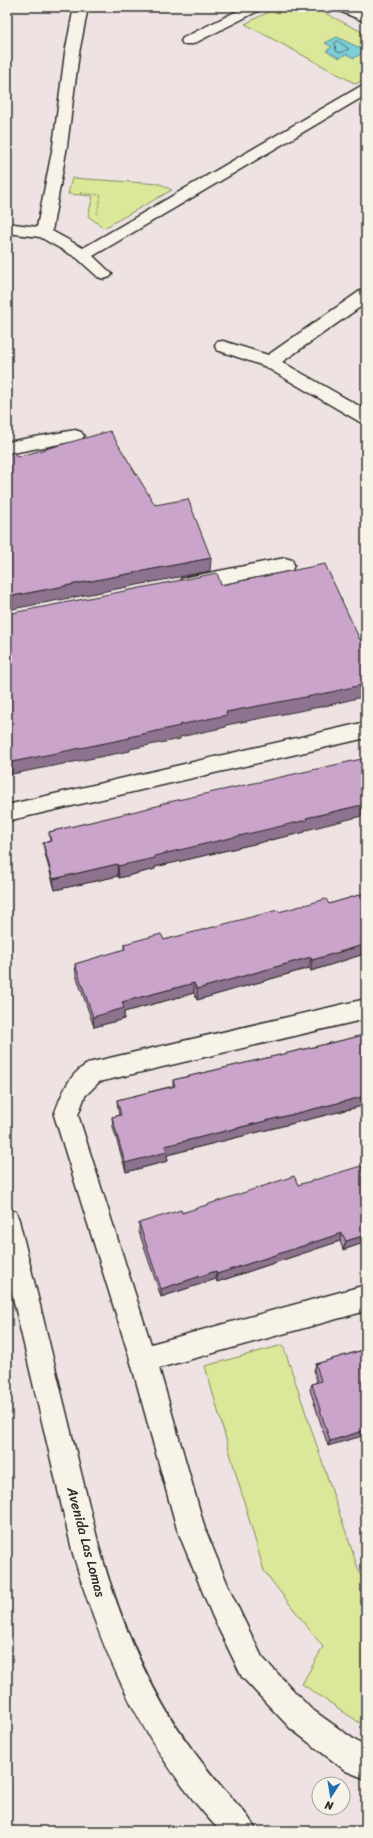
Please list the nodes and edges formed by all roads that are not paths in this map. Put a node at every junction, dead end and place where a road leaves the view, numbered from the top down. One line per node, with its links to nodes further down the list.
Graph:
1 (81, 7): 8 (street)
2 (255, 7): 5 (street)
3 (342, 7): 4 (street)
4 (366, 18)
5 (188, 41)
6 (366, 89): 9 (street)
7 (7, 228): 8 (street)
8 (44, 233): 9 (street)
9 (83, 255): 10 (street)
10 (104, 274)
11 (366, 295): 13 (street)
12 (223, 346): 13 (street)
13 (270, 362): 14 (street)
14 (366, 418)
15 (75, 436): 16 (street)
16 (7, 448)
17 (285, 565): 18 (street)
18 (169, 587)
19 (366, 730): 20 (street)
20 (7, 813)
21 (366, 1009): 24 (street)
22 (7, 1220): 26 (street, Avenida Las Lomas)
23 (366, 1298): 24 (street)
24 (143, 1359): 25 (street)
25 (366, 1764)
26 (241, 1831)

